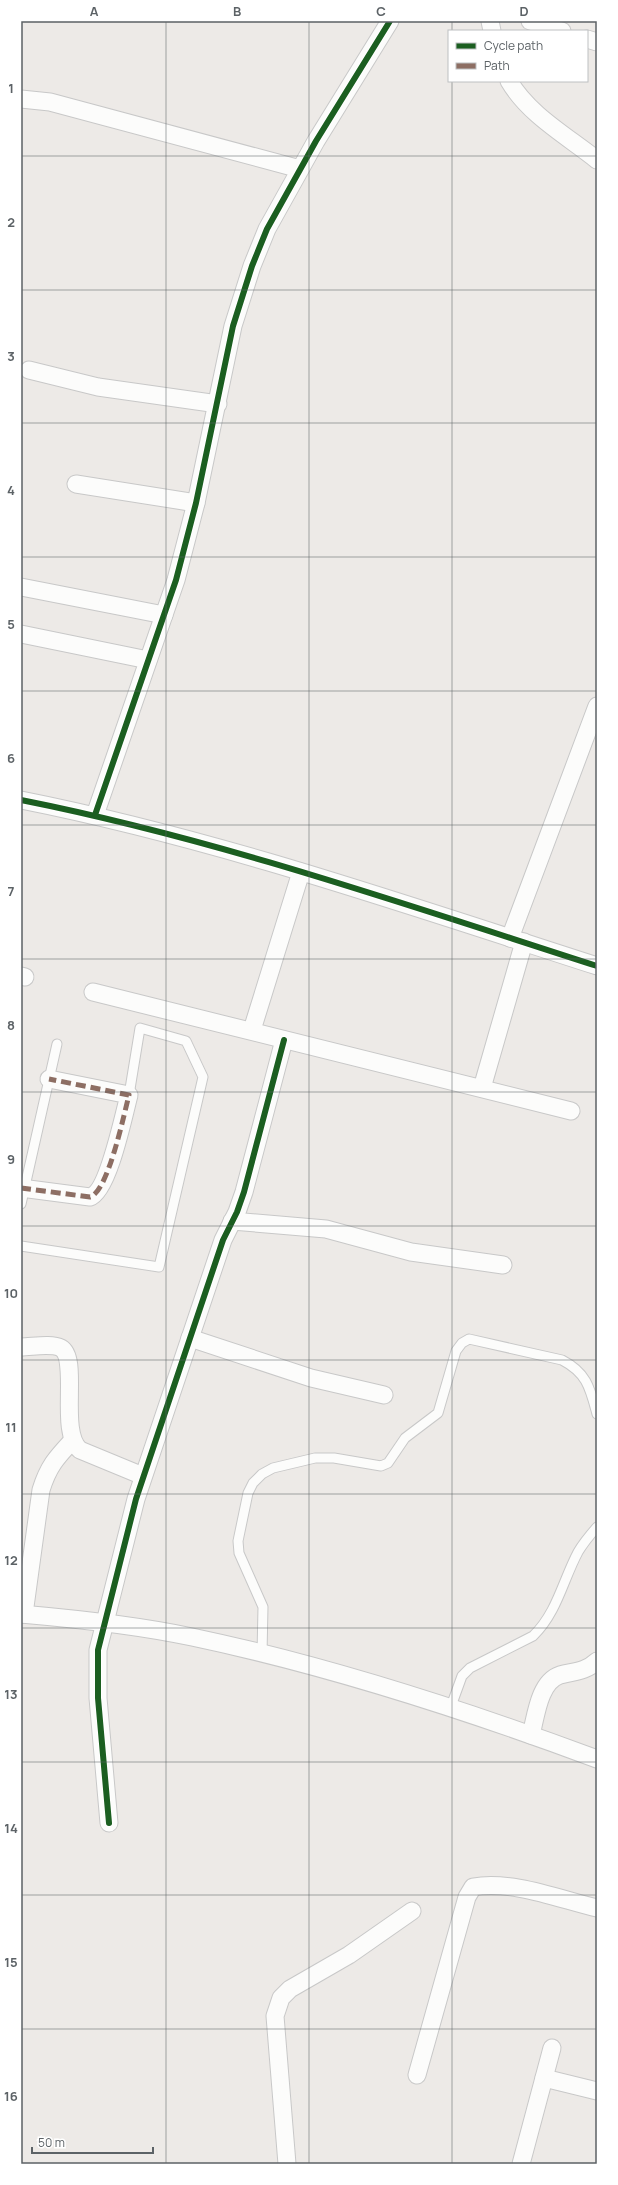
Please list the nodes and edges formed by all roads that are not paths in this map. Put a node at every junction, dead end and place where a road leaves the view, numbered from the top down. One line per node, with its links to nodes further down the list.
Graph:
1 (390, 21): 7 (street)
2 (530, 21): 3 (street)
3 (559, 30)
4 (510, 82): 6 (street)
5 (21, 99): 7 (street)
6 (597, 160)
7 (300, 169): 9 (street)
8 (29, 370): 9 (street)
9 (218, 404): 11 (street)
10 (76, 484): 11 (street)
11 (196, 503): 13 (street)
12 (21, 587): 13 (street)
13 (164, 615): 15 (street)
14 (21, 634): 15 (street)
15 (148, 660): 18 (street)
16 (597, 706): 20 (street)
17 (21, 800): 18 (street)
18 (95, 815): 19 (street)
19 (302, 872): 20 (street); 23 (street)
20 (517, 940): 21 (street); 27 (street)
21 (597, 966)
22 (93, 992): 23 (street)
23 (252, 1030): 24 (street)
24 (284, 1040): 27 (street); 31 (street)
25 (57, 1044): 26 (lane)
26 (49, 1079): 28 (street); 30 (lane)
27 (482, 1088): 29 (street)
28 (129, 1095): 30 (street); 32 (lane)
29 (571, 1111)
30 (22, 1193)
31 (232, 1221): 33 (street); 34 (street)
32 (21, 1246)
33 (503, 1265)
34 (190, 1338): 36 (street); 39 (street)
35 (21, 1347): 38 (street)
36 (384, 1395)
37 (597, 1414): 43 (lane)
38 (72, 1441): 39 (street); 41 (street)
39 (143, 1476): 42 (street)
40 (597, 1527): 45 (lane)
41 (22, 1614): 42 (street)
42 (106, 1624): 43 (street); 48 (street)
43 (262, 1654): 45 (street)
44 (597, 1661): 46 (street)
45 (450, 1709): 46 (street)
46 (531, 1734): 47 (street)
47 (597, 1759)
48 (109, 1823)
49 (597, 1908): 52 (street)
50 (412, 1911): 55 (street)
51 (552, 2048): 53 (street)
52 (417, 2075)
53 (544, 2078): 54 (street); 56 (street)
54 (597, 2091)
55 (287, 2164)
56 (521, 2164)

